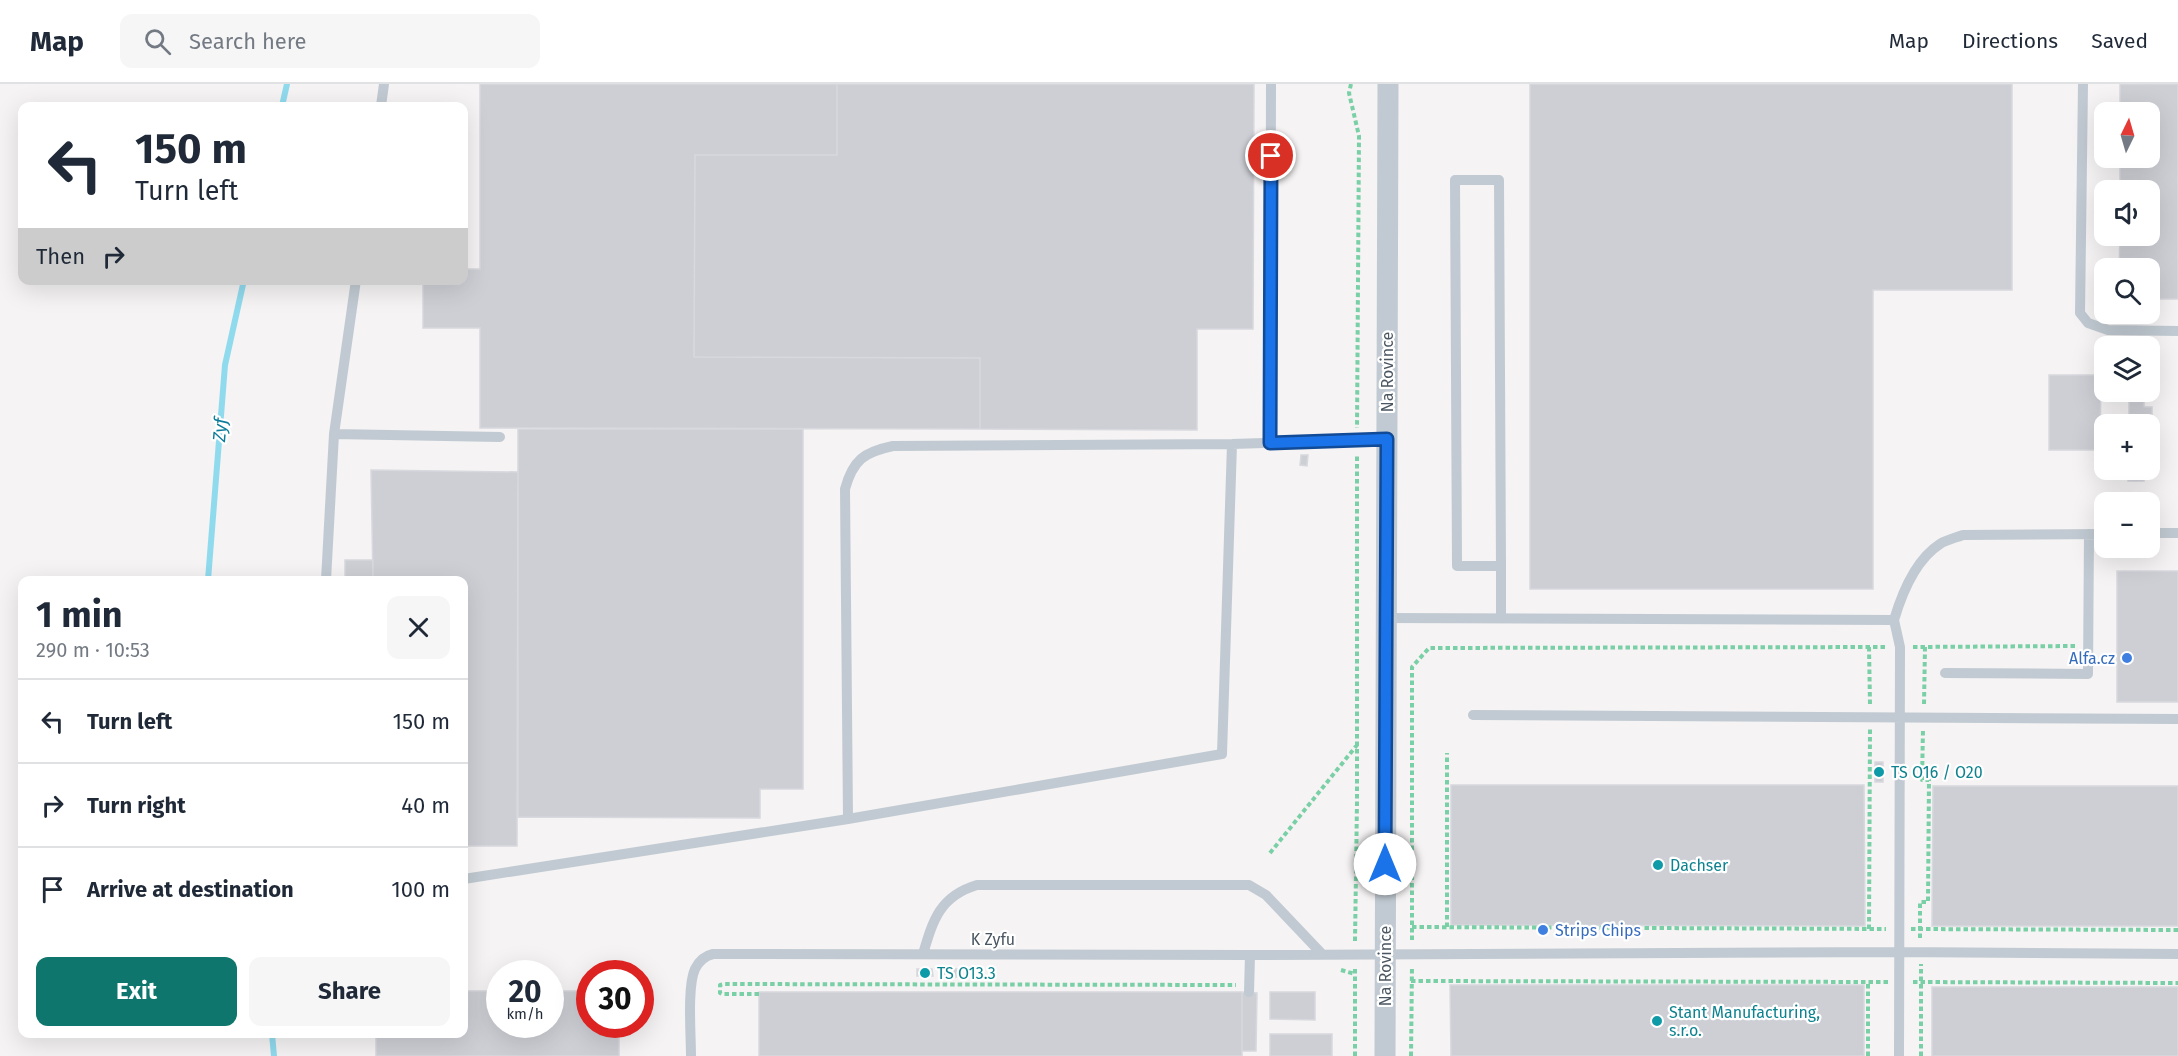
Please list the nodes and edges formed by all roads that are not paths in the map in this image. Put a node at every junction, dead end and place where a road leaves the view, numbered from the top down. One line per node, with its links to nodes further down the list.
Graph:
1 (384, 84): 5 (lane)
2 (1271, 84): 11 (lane)
3 (1388, 84): 10 (street, Na Rovince)
4 (2083, 84): 7 (lane)
5 (382, 102)
6 (355, 285): 8 (lane)
7 (2178, 331)
8 (334, 434): 9 (lane); 18 (lane)
9 (500, 437)
10 (1387, 439): 11 (lane); 19 (street, Na Rovince)
11 (1270, 443): 12 (lane)
12 (1232, 444): 26 (lane); 26 (lane)
13 (2160, 533): 14 (lane)
14 (2178, 533)
15 (2089, 534): 16 (lane); 21 (lane); 22 (lane)
16 (2094, 534)
17 (1501, 566): 17 (lane); 20 (lane)
18 (327, 576)
19 (1387, 618): 20 (lane); 31 (street, Na Rovince)
20 (1501, 618): 21 (lane)
21 (1894, 620): 24 (lane)
22 (1945, 673)
23 (1473, 715): 24 (lane)
24 (1899, 717): 25 (lane); 28 (lane)
25 (2178, 719)
26 (848, 819): 27 (lane)
27 (468, 878)
28 (1899, 952): 31 (lane, K Zyfu); 32 (lane, K Zyfu); 37 (lane)
29 (922, 954): 30 (lane); 33 (lane, K Zyfu); 35 (lane, K Zyfu)
30 (1322, 954): 31 (lane, K Zyfu); 33 (lane, K Zyfu)
31 (1384, 954): 36 (street, Na Rovince)
32 (2178, 954)
33 (1250, 955): 34 (lane)
34 (1249, 989)
35 (691, 1056)
36 (1385, 1056)
37 (1899, 1056)

